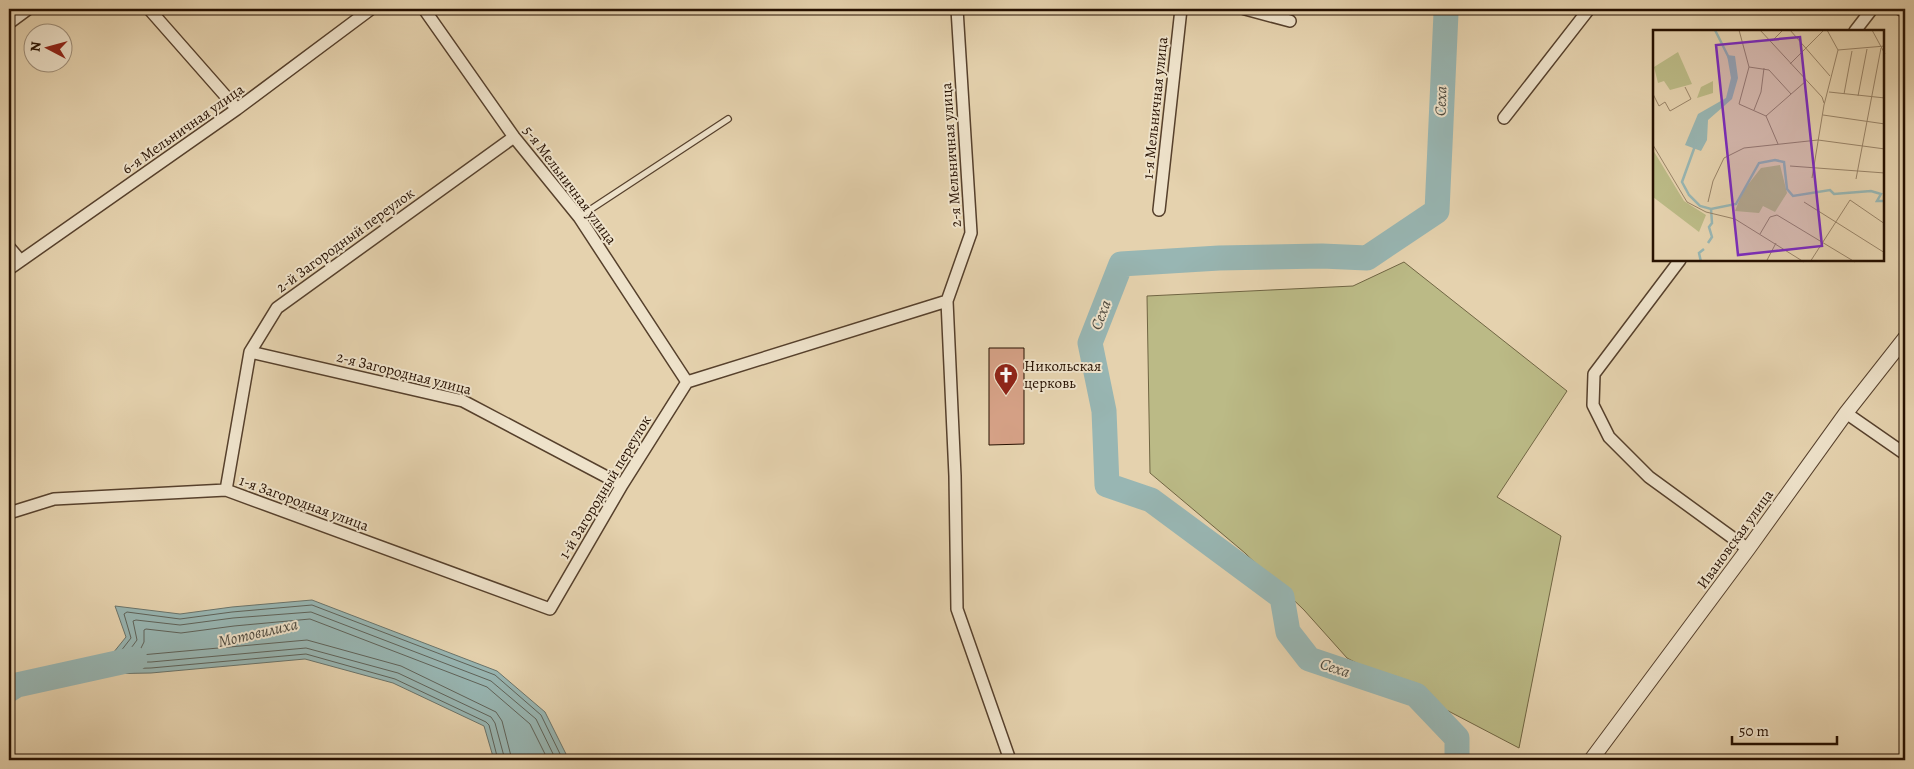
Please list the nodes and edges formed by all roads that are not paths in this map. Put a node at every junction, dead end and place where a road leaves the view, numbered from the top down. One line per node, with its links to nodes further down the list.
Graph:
1 (28, 9): 13 (street)
2 (149, 9): 15 (street)
3 (371, 9): 15 (street, 6-я Мельничная улица)
4 (424, 9): 18 (street, 5-я Мельничная улица)
5 (957, 9): 25 (street, 2-я Мельничная улица)
6 (1181, 9): 19 (street, 1-я Мельничная улица)
7 (1245, 9): 12 (street)
8 (1589, 9): 16 (street)
9 (1872, 9): 14 (street)
10 (1900, 9): 11 (street)
11 (1905, 12)
12 (1290, 21)
13 (9, 22)
14 (1856, 30)
15 (237, 110): 22 (street, 6-я Мельничная улица)
16 (1504, 118)
17 (728, 119): 20 (lane)
18 (514, 137): 20 (street, 5-я Мельничная улица); 27 (street, 2-й Загородный переулок)
19 (1159, 210)
20 (579, 217): 28 (street, 5-я Мельничная улица)
21 (9, 247): 22 (street)
22 (20, 260): 24 (street, 6-я Мельничная улица)
23 (1679, 261): 34 (street)
24 (9, 269)
25 (947, 301): 28 (street); 36 (street, 2-я Мельничная улица)
26 (1905, 338): 29 (street, Ивановская улица)
27 (250, 352): 31 (street, 2-я Загородная улица); 32 (street, 2-й Загородный переулок)
28 (687, 382): 31 (street, 1-й Загородный переулок)
29 (1846, 413): 30 (street); 34 (street, Ивановская улица)
30 (1905, 454)
31 (622, 486): 35 (street, 1-й Загородный переулок)
32 (226, 490): 33 (street, 1-я Загородная улица); 35 (street, 1-я Загородная улица)
33 (9, 514)
34 (1748, 549): 37 (street, Ивановская улица)
35 (550, 609)
36 (1010, 760)
37 (1590, 760)

